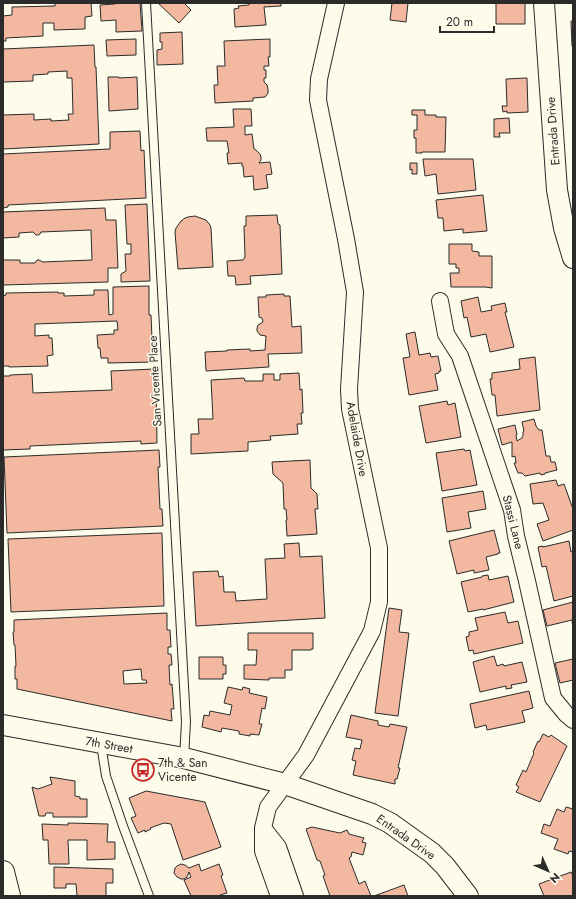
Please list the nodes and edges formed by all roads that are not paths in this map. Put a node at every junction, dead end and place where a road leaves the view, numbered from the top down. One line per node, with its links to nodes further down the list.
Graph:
1 (146, 3): 10 (lane, San Vicente Place)
2 (336, 3): 11 (street, Adelaide Drive)
3 (544, 3): 4 (street, Entrada Drive)
4 (569, 228): 5 (street, Entrada Drive)
5 (573, 258)
6 (440, 301): 7 (street, Stassi Lane)
7 (573, 720)
8 (3, 726): 9 (street, 7th Street)
9 (101, 743): 10 (street, 7th Street); 15 (lane)
10 (184, 758): 11 (street, 7th Street)
11 (285, 784): 12 (street, Adelaide Drive); 18 (street, Entrada Drive)
12 (263, 828): 16 (street, Adelaide Drive); 17 (street)
13 (3, 872): 14 (main road)
14 (9, 896)
15 (149, 896)
16 (279, 896)
17 (295, 896)
18 (468, 896)

